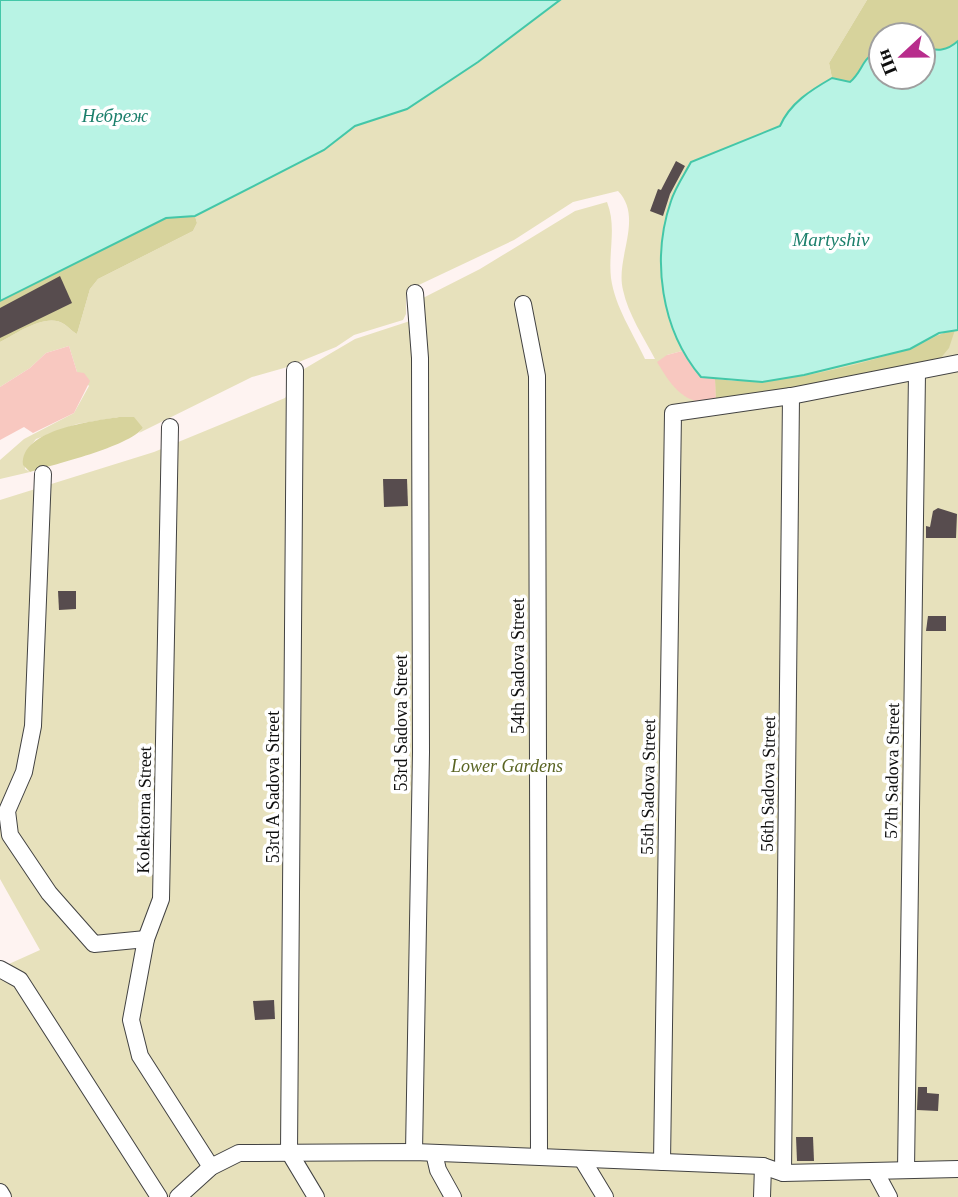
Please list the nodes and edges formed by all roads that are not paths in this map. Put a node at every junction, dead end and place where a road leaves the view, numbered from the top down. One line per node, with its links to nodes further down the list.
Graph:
1 (415, 293): 12 (street, 53rd Sadova Street)
2 (523, 304): 14 (street, 54th Sadova Street)
3 (958, 363): 5 (street)
4 (295, 370): 11 (street, 53rd A Sadova Street)
5 (917, 373): 6 (street); 20 (street, 57th Sadova Street)
6 (791, 396): 16 (street, 55th Sadova Street); 22 (street, 56th Sadova Street)
7 (170, 427): 9 (street, Kolektorna Street)
8 (43, 474): 9 (street)
9 (146, 939): 18 (street, Kolektorna Street)
10 (0, 969): 25 (street)
11 (289, 1152): 12 (street); 18 (street); 27 (street)
12 (414, 1152): 13 (street)
13 (434, 1153): 14 (street); 28 (street)
14 (539, 1156): 15 (street)
15 (582, 1159): 16 (street); 29 (street)
16 (662, 1162): 17 (street)
17 (763, 1166): 22 (street); 30 (street)
18 (211, 1167): 26 (street)
19 (958, 1169): 20 (street)
20 (906, 1170): 21 (street)
21 (875, 1171): 22 (street); 31 (street)
22 (783, 1172)
23 (0, 1192): 24 (street)
24 (3, 1197)
25 (159, 1197)
26 (178, 1197)
27 (316, 1197)
28 (453, 1197)
29 (605, 1197)
30 (762, 1197)
31 (889, 1197)

